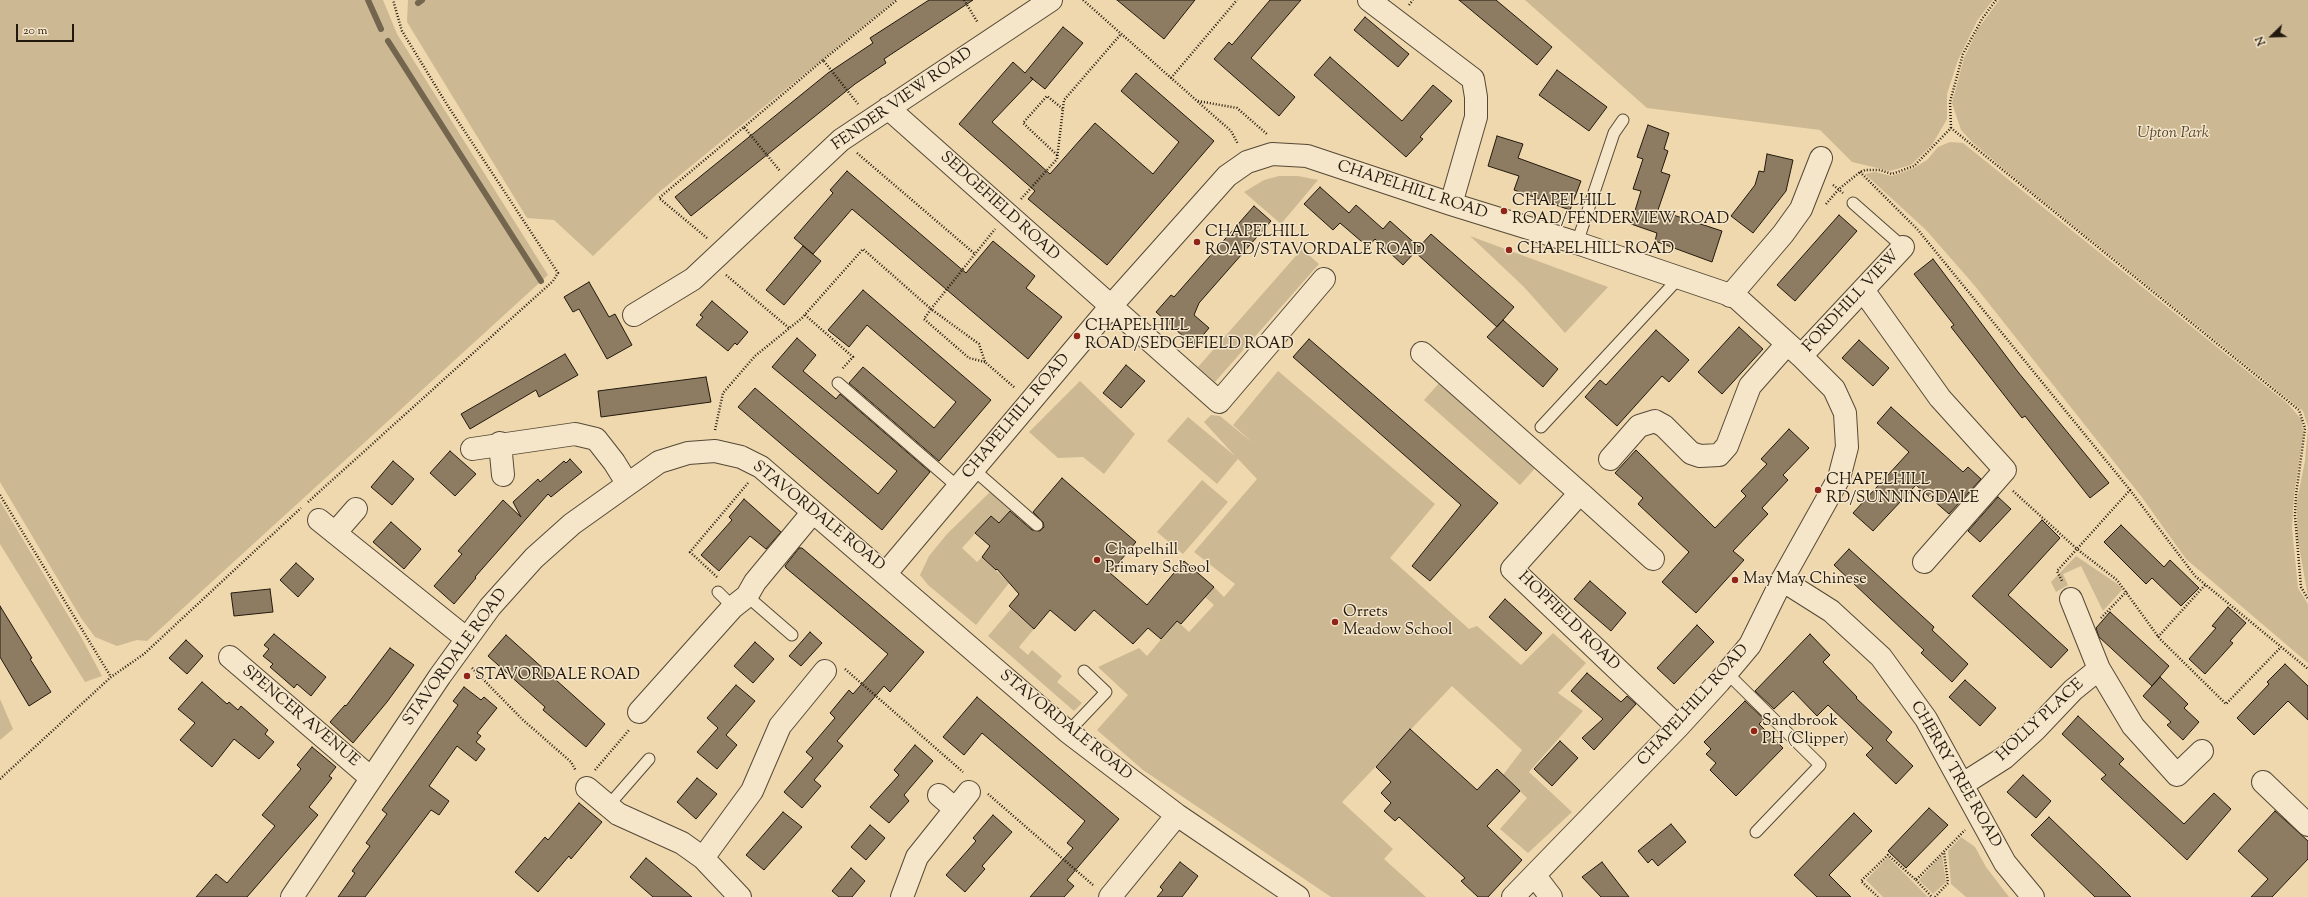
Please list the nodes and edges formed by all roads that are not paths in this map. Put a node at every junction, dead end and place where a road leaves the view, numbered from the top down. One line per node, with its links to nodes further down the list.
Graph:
1 (1051, 0): 3 (street, FENDER VIEW ROAD)
2 (1369, 0): 7 (street)
3 (879, 114): 14 (street, SEDGEFIELD ROAD); 15 (street, FENDER VIEW ROAD)
4 (1623, 120): 8 (lane)
5 (1823, 174): 13 (street)
6 (1853, 202): 9 (lane)
7 (1451, 204): 8 (street, CHAPELHILL ROAD); 14 (street, CHAPELHILL ROAD)
8 (1577, 243): 11 (street, CHAPELHILL ROAD)
9 (1903, 247): 12 (street, FORDHILL VIEW)
10 (1324, 279): 14 (street)
11 (1678, 279): 13 (street, CHAPELHILL ROAD); 19 (lane)
12 (1863, 290): 16 (street, FORDHILL VIEW); 32 (street)
13 (1730, 296): 16 (street, CHAPELHILL ROAD)
14 (1111, 306): 23 (street, CHAPELHILL ROAD)
15 (634, 315)
16 (1794, 350): 22 (street, FORDHILL VIEW); 34 (street, CHAPELHILL ROAD)
17 (1422, 353): 27 (street)
18 (838, 383): 26 (lane)
19 (1540, 428)
20 (500, 443): 21 (street); 24 (street); 25 (street)
21 (472, 449)
22 (1610, 459)
23 (973, 469): 26 (street, CHAPELHILL ROAD); 30 (lane)
24 (503, 475)
25 (627, 483): 29 (street, STAVORDALE ROAD); 39 (street, STAVORDALE ROAD)
26 (958, 487): 33 (street, CHAPELHILL ROAD)
27 (1580, 493): 31 (street); 46 (street, HOPFIELD ROAD)
28 (356, 509): 39 (street)
29 (813, 512): 33 (street, STAVORDALE ROAD); 37 (street)
30 (1037, 525)
31 (1653, 559)
32 (1924, 562)
33 (886, 573): 47 (street, STAVORDALE ROAD)
34 (1782, 580): 44 (street, CHAPELHILL ROAD); 52 (street, CHERRY TREE ROAD)
35 (718, 592): 37 (lane)
36 (2071, 599): 41 (street, HOLLY PLACE)
37 (740, 601): 38 (lane); 45 (street)
38 (792, 635)
39 (462, 646): 50 (street, STAVORDALE ROAD)
40 (230, 657): 50 (street, SPENCER AVENUE)
41 (2099, 669): 48 (street, HOLLY PLACE); 52 (street, HOLLY PLACE)
42 (825, 671): 61 (street)
43 (1084, 671): 47 (lane)
44 (1727, 673): 46 (street, CHAPELHILL ROAD); 60 (lane)
45 (639, 712)
46 (1678, 727): 62 (street, CHAPELHILL ROAD)
47 (1068, 732): 58 (street, STAVORDALE ROAD)
48 (2202, 751)
49 (649, 759): 56 (lane)
50 (371, 778): 63 (street, STAVORDALE ROAD)
51 (2262, 782): 59 (street)
52 (1963, 784): 70 (street, CHERRY TREE ROAD)
53 (586, 786): 56 (street)
54 (969, 792): 57 (street)
55 (938, 795): 57 (street)
56 (608, 806): 61 (street)
57 (955, 809): 65 (street)
58 (1176, 814): 66 (street); 67 (street, STAVORDALE ROAD)
59 (2308, 825)
60 (1756, 832)
61 (703, 858): 64 (street)
62 (1534, 876): 68 (street, CHAPELHILL ROAD); 69 (street)
63 (292, 897)
64 (740, 897)
65 (902, 897)
66 (1110, 897)
67 (1298, 897)
68 (1513, 897)
69 (1551, 897)
70 (2033, 897)

